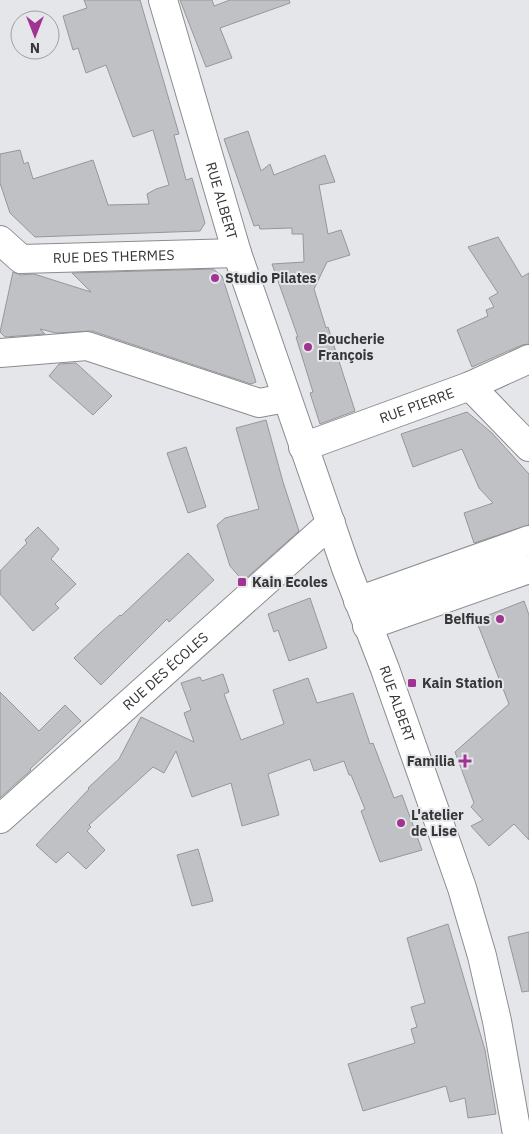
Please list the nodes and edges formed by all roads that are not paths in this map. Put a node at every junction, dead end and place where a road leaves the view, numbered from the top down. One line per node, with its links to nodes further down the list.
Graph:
1 (163, 0): 3 (street, RUE ALBERT)
2 (0, 240): 3 (street, RUE DES THERMES)
3 (236, 253): 7 (street, RUE ALBERT)
4 (0, 354): 7 (street)
5 (529, 359): 6 (street, RUE PIERRE)
6 (470, 386): 8 (street, RUE PIERRE); 9 (street)
7 (286, 398): 8 (street, RUE ALBERT)
8 (303, 447): 10 (street, RUE ALBERT)
9 (529, 447)
10 (331, 523): 15 (street, RUE ALBERT); 16 (street, RUE DES ÉCOLES)
11 (529, 540): 12 (street)
12 (502, 550): 13 (street); 14 (street)
13 (520, 572): 14 (street)
14 (434, 588): 15 (street)
15 (363, 613): 17 (street, RUE ALBERT)
16 (0, 819)
17 (517, 1134)

